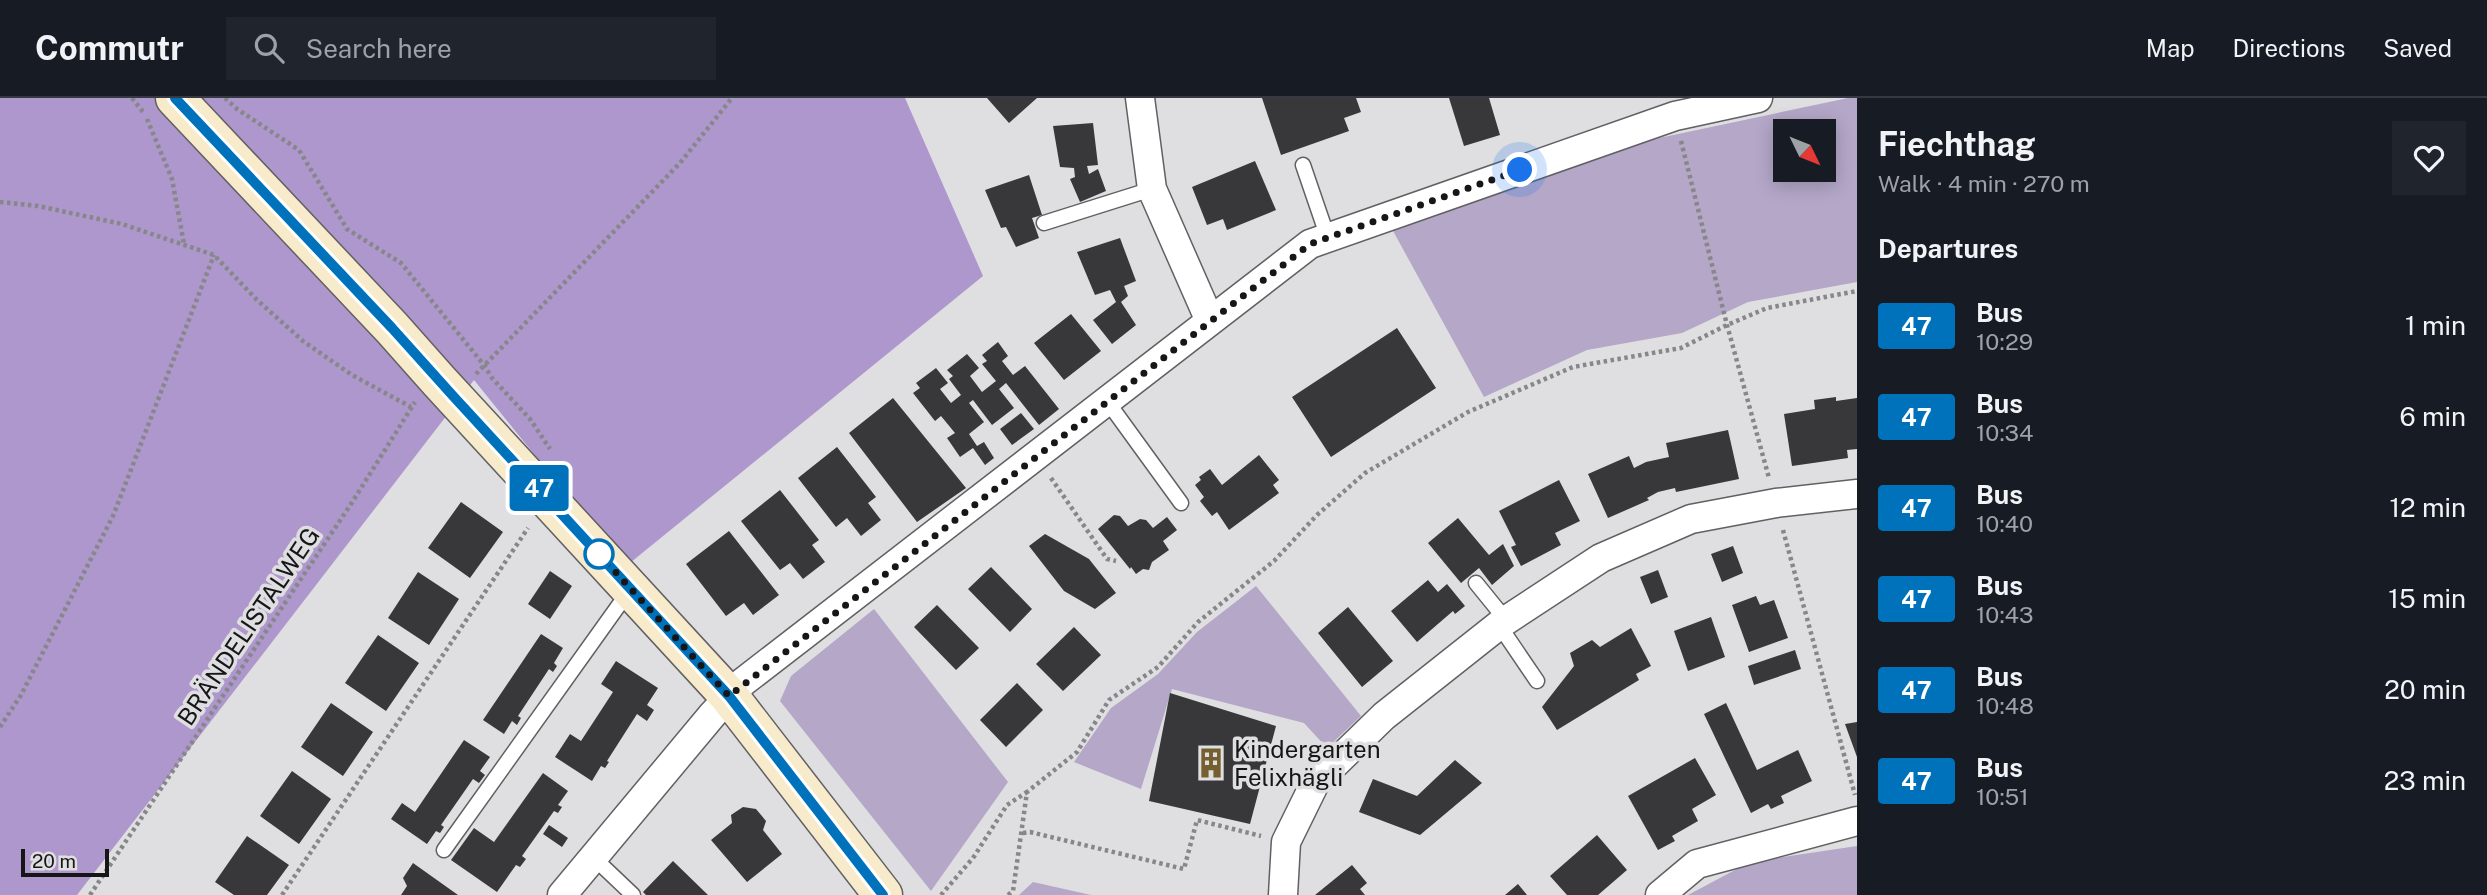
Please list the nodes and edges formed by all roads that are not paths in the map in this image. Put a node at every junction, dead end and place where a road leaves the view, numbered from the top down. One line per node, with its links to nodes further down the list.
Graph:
1 (175, 98): 13 (street)
2 (1140, 98): 5 (street)
3 (1758, 98): 7 (street)
4 (1303, 165): 7 (lane)
5 (1152, 189): 6 (lane); 8 (street)
6 (1044, 223)
7 (1328, 238): 8 (street)
8 (1210, 321): 9 (street)
9 (1107, 401): 11 (lane); 16 (street)
10 (1857, 494): 14 (street)
11 (1181, 503)
12 (1476, 583): 14 (lane)
13 (632, 590): 16 (street); 18 (lane)
14 (1503, 623): 15 (lane); 23 (street)
15 (1537, 681)
16 (729, 696): 19 (street); 20 (street)
17 (1857, 821): 24 (street)
18 (444, 850)
19 (593, 857): 21 (street); 22 (lane)
20 (883, 894)
21 (562, 895)
22 (633, 895)
23 (1283, 895)
24 (1660, 895)

